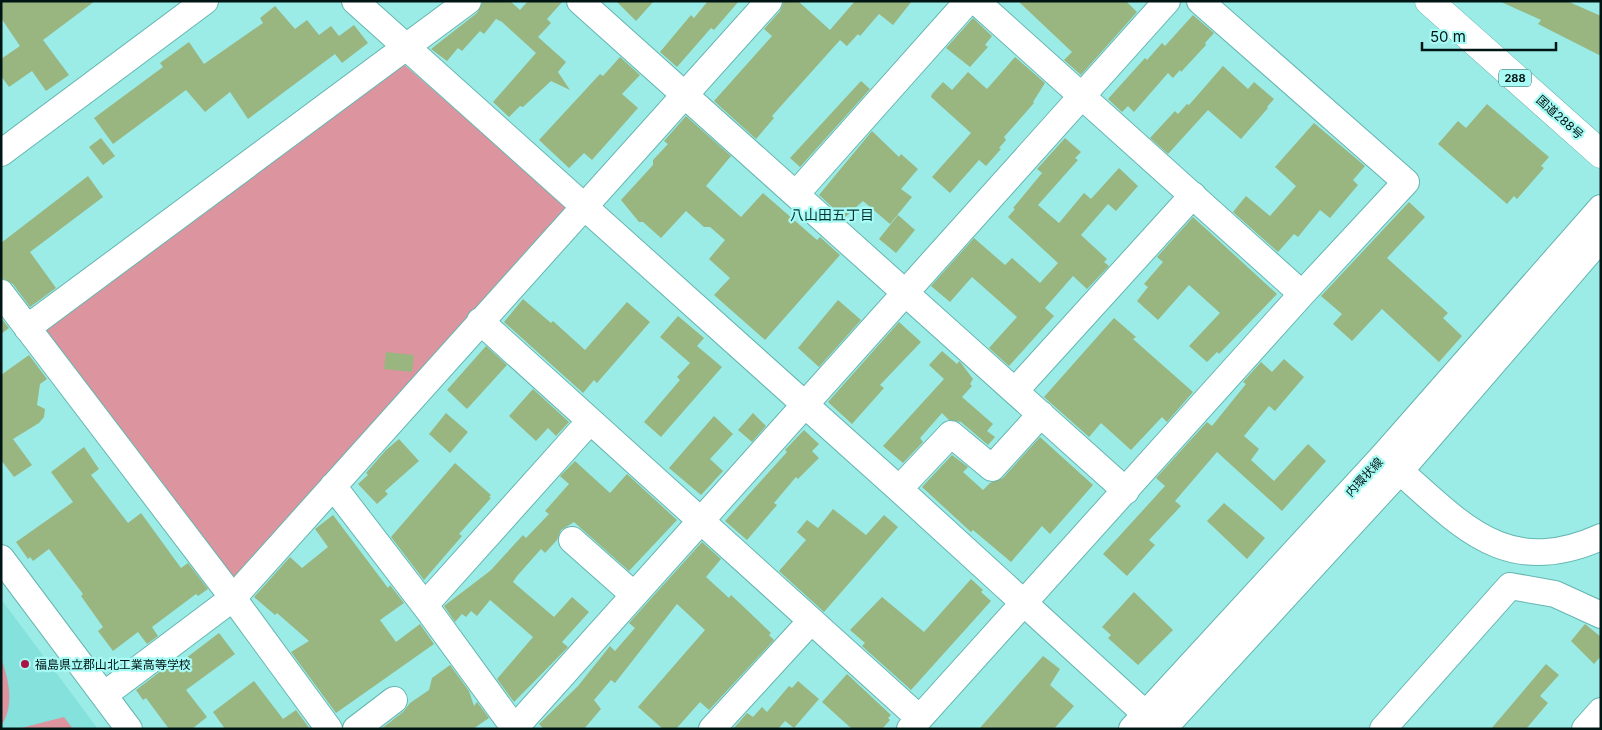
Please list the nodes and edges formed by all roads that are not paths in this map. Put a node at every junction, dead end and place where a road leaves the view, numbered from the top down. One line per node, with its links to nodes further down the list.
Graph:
1 (205, 1): 16 (street)
2 (355, 1): 12 (street)
3 (468, 1): 12 (street)
4 (580, 1): 13 (street)
5 (769, 1): 13 (street)
6 (968, 1): 18 (street)
7 (976, 1): 14 (street)
8 (1167, 1): 14 (street)
9 (1200, 1): 24 (street)
10 (1429, 1): 17 (highway, 国道288号 / 288)
11 (1452, 1): 15 (highway, 国道288号 / 288)
12 (405, 48): 20 (street); 26 (street)
13 (684, 96): 18 (street); 20 (street)
14 (1083, 96): 19 (street); 23 (street)
15 (1601, 133)
16 (1, 153)
17 (1601, 154)
18 (796, 194): 23 (street)
19 (1193, 195): 24 (street); 27 (street)
20 (586, 207): 25 (street); 28 (street)
21 (1597, 222): 31 (street, 内環状線)
22 (1, 293): 26 (street)
23 (906, 293): 27 (street); 28 (street)
24 (1302, 294): 34 (street)
25 (480, 321): 30 (street); 32 (street)
26 (27, 328): 40 (street)
27 (1015, 391): 29 (street)
28 (806, 406): 33 (street); 35 (street)
29 (1041, 414): 33 (street); 34 (street)
30 (590, 421): 35 (street); 42 (street)
31 (1392, 464): 36 (street); 49 (street, 内環状線)
32 (333, 486): 40 (street); 42 (street)
33 (900, 489): 41 (street)
34 (1126, 491): 41 (street)
35 (701, 521): 39 (street); 44 (street)
36 (1601, 537)
37 (572, 540): 39 (street)
38 (1, 558): 45 (street)
39 (634, 595): 53 (street)
40 (233, 598): 45 (street); 51 (street)
41 (1024, 603): 48 (street); 49 (street)
42 (425, 605): 53 (street)
43 (1601, 614): 55 (street)
44 (811, 620): 48 (street); 54 (street)
45 (104, 695): 50 (street)
46 (394, 700): 52 (street)
47 (1601, 711): 56 (street)
48 (915, 724)
49 (1150, 725)
50 (128, 729)
51 (329, 729)
52 (356, 729)
53 (515, 729)
54 (712, 729)
55 (1383, 729)
56 (1584, 729)

